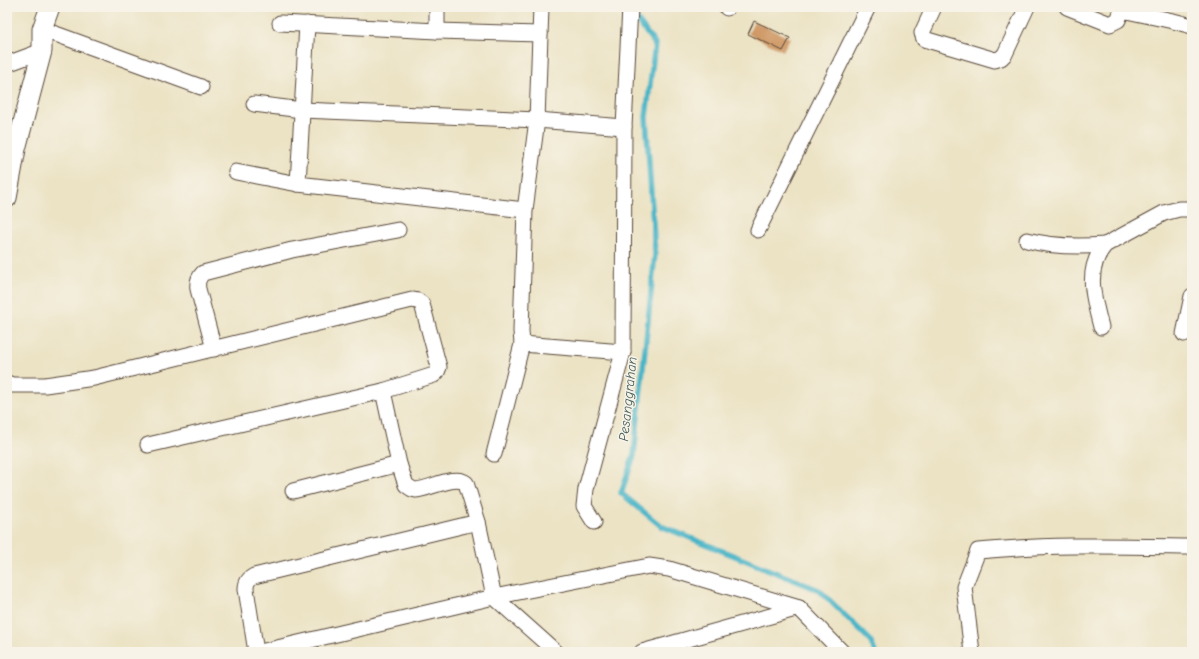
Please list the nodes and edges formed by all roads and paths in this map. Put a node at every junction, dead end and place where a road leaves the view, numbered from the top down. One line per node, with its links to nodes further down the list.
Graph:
1 (50, 7): 13 (street)
2 (437, 7): 14 (street)
3 (541, 7): 15 (street)
4 (630, 7): 22 (street)
5 (868, 7): 30 (street)
6 (934, 7): 7 (street)
7 (1027, 7)
8 (1067, 7): 9 (street)
9 (1123, 9): 12 (street)
10 (280, 23): 11 (street)
11 (307, 24): 14 (street); 20 (street)
12 (1192, 26)
13 (42, 29): 16 (street); 18 (street)
14 (437, 31): 15 (street)
15 (540, 34): 21 (street)
16 (42, 51): 17 (street); 23 (street)
17 (7, 64)
18 (201, 88)
19 (254, 104): 20 (street)
20 (302, 110): 21 (street); 25 (street)
21 (538, 120): 22 (street); 28 (street)
22 (624, 127): 38 (street)
23 (11, 148): 26 (street)
24 (236, 172): 25 (street)
25 (298, 184): 28 (street)
26 (7, 198)
27 (1192, 209): 32 (street)
28 (525, 210): 36 (street)
29 (398, 230): 37 (street)
30 (758, 230)
31 (1027, 240): 32 (street)
32 (1105, 245): 34 (street)
33 (1192, 296): 35 (street)
34 (1101, 327)
35 (1184, 334)
36 (522, 344): 38 (street); 42 (street)
37 (214, 349): 39 (street); 40 (street)
38 (623, 352): 46 (street)
39 (9, 384)
40 (383, 391): 41 (street); 43 (street)
41 (148, 445)
42 (494, 454)
43 (399, 464): 44 (street); 45 (street)
44 (293, 491)
45 (478, 522): 48 (street); 50 (street)
46 (594, 522)
47 (1192, 546): 55 (street)
48 (494, 597): 49 (street); 51 (street); 52 (street)
49 (799, 608): 53 (street); 54 (street)
50 (256, 652)
51 (260, 652)
52 (556, 652)
53 (642, 652)
54 (842, 652)
55 (972, 652)

